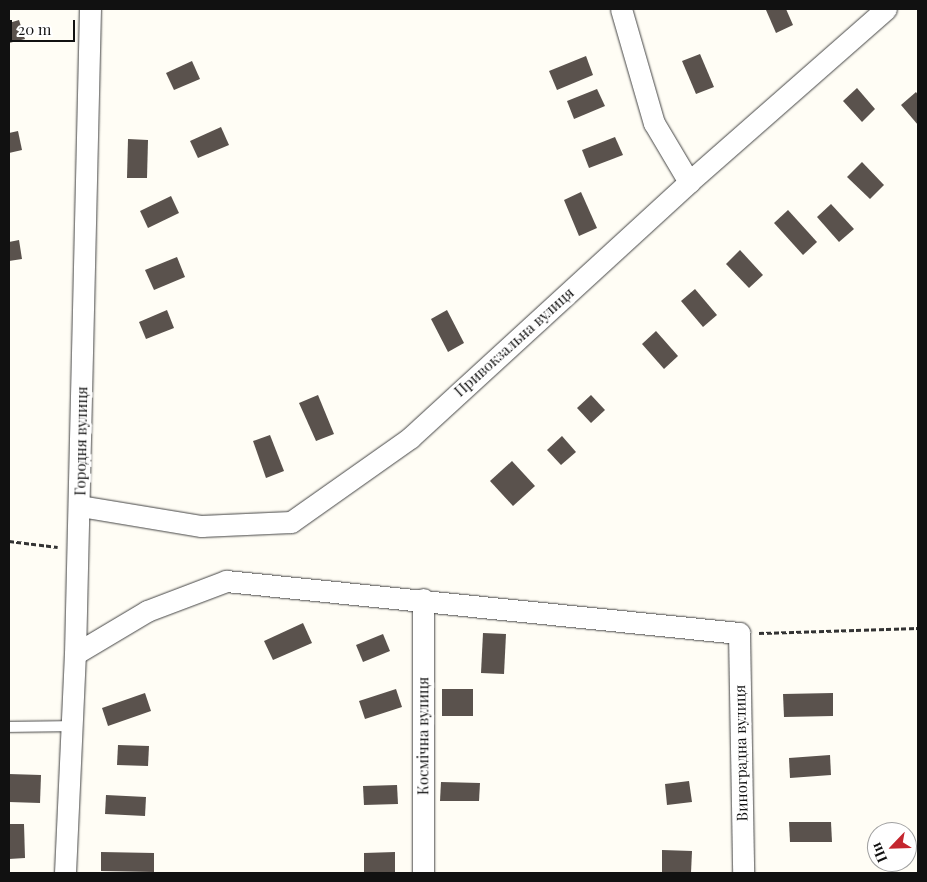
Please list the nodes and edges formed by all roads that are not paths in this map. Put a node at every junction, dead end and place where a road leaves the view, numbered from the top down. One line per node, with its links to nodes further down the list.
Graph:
1 (90, 9): 5 (street, Городня вулиця)
2 (621, 9): 4 (street)
3 (886, 9): 4 (street, Привокзальна вулиця)
4 (689, 182): 5 (street, Привокзальна вулиця)
5 (80, 506): 7 (street, Городня вулиця)
6 (424, 600): 7 (street); 11 (street, Космічна вулиця); 12 (street, Виноградна вулиця)
7 (75, 654): 8 (street, Городня вулиця)
8 (73, 726): 9 (lane); 10 (street, Городня вулиця)
9 (9, 727)
10 (64, 873)
11 (423, 873)
12 (743, 873)

